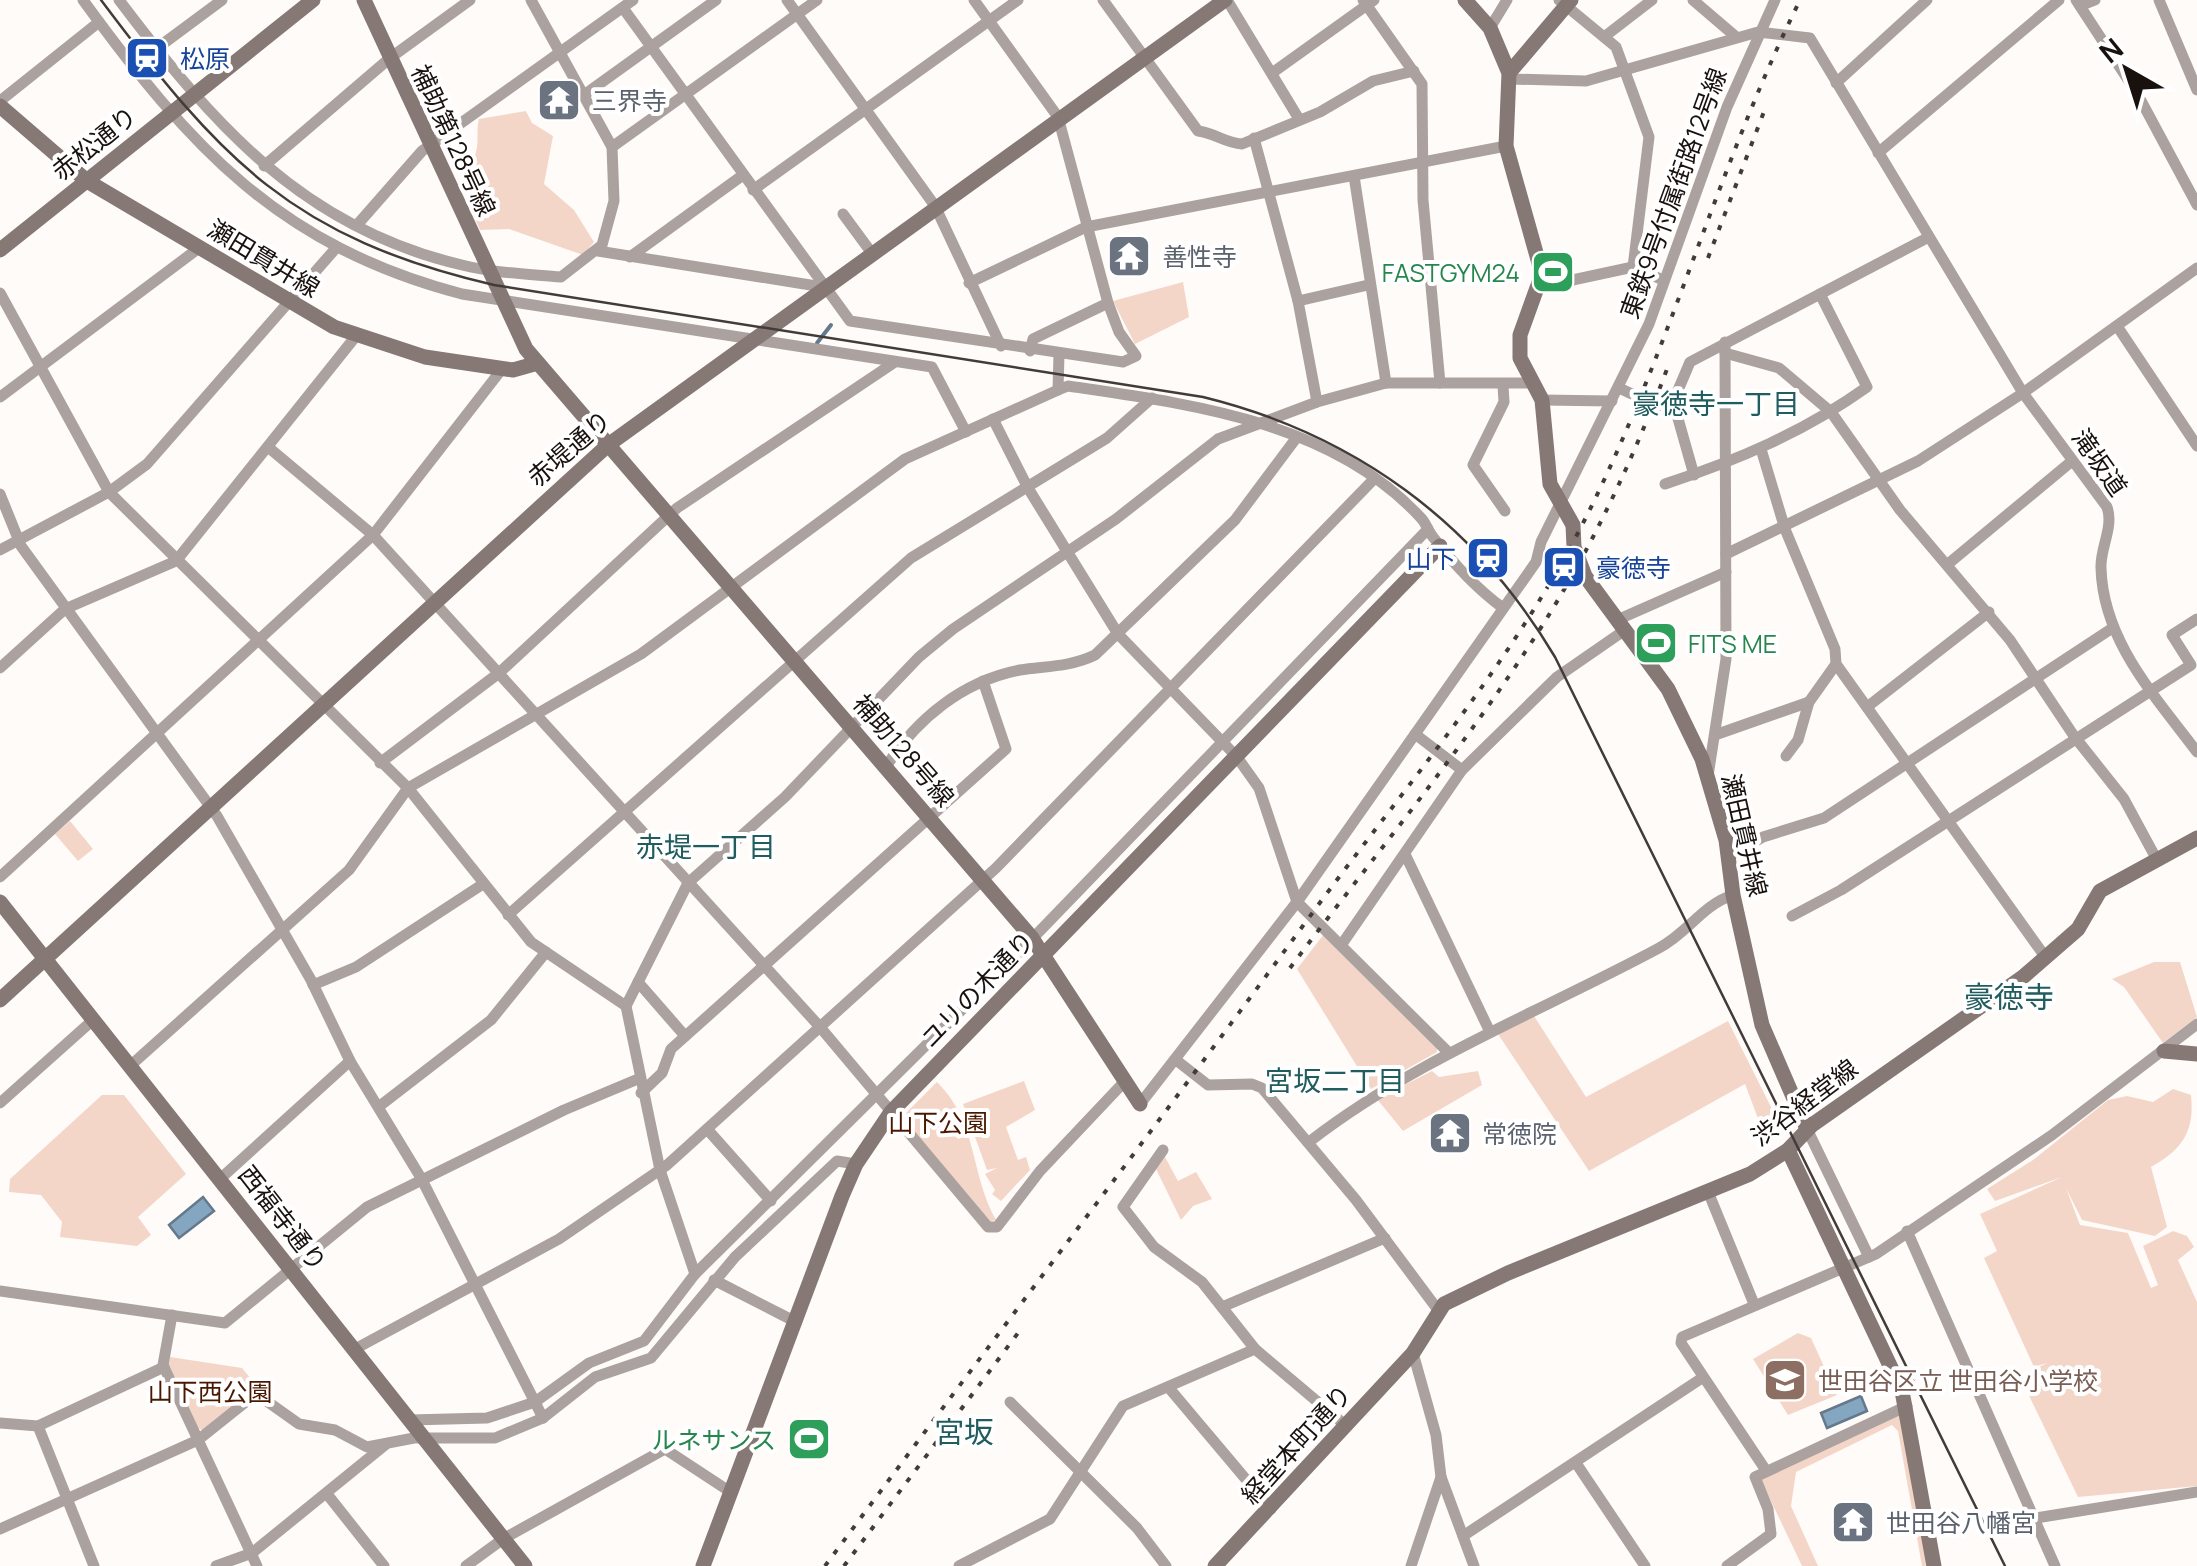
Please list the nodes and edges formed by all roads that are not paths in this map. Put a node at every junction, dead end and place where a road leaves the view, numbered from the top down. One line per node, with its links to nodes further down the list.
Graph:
1 (83, 0): 30 (street)
2 (119, 0): 36 (street)
3 (222, 0): 36 (street)
4 (313, 0): 48 (street, 赤松通り)
5 (364, 0): 39 (street, 補助第128号線)
6 (470, 0): 39 (street)
7 (531, 0): 37 (street)
8 (716, 0): 35 (street)
9 (787, 0): 28 (street)
10 (817, 0): 28 (street)
11 (974, 0): 29 (street)
12 (1018, 0): 29 (street)
13 (1103, 0): 38 (street)
14 (1226, 0): 38 (street, 赤堤通り); 42 (street)
15 (1466, 0): 31 (street)
16 (1507, 0): 31 (street)
17 (1652, 0): 34 (street)
18 (1693, 0): 33 (street)
19 (1775, 0): 32 (street, 東鉄9号付属街路12号線)
20 (1928, 0): 44 (street)
21 (2059, 0): 58 (street)
22 (2095, 0): 26 (street)
23 (2159, 0): 45 (street)
24 (1368, 2): 41 (street); 42 (street)
25 (1565, 2): 34 (street); 43 (street)
26 (2078, 3): 66 (street)
27 (628, 4): 35 (street); 37 (street)
28 (797, 14): 47 (street); 50 (street)
29 (989, 21): 50 (street); 52 (street)
30 (99, 22): 49 (street); 51 (street)
31 (1490, 28): 43 (street)
32 (1758, 32): 33 (street); 44 (street, 滝坂道); 81 (street, 東鉄9号付属街路12号線)
33 (1735, 36): 40 (street)
34 (1604, 37): 40 (street)
35 (651, 47): 46 (street); 47 (street)
36 (156, 49): 48 (street)
37 (560, 53): 46 (street); 55 (street)
38 (1144, 57): 52 (street, 赤堤通り); 54 (street)
39 (390, 58): 55 (street, 補助第128号線); 60 (street)
40 (1626, 70): 43 (street); 78 (street)
41 (1414, 71): 53 (street); 59 (street)
42 (1272, 73): 53 (street)
43 (1510, 76): 56 (street)
44 (1836, 83): 58 (street, 滝坂道)
45 (2197, 90)
46 (584, 94): 57 (street)
47 (685, 94): 57 (street); 61 (street)
48 (194, 96): 51 (street, 赤松通り); 60 (street)
49 (0, 103): 63 (street, 瀬田貫井線)
50 (866, 109): 64 (street); 67 (street)
51 (170, 115): 63 (street, 赤松通り); 73 (street)
52 (1058, 118): 67 (street, 赤堤通り); 70 (street)
53 (1299, 119): 54 (street)
54 (1254, 138): 65 (street)
55 (429, 146): 69 (street); 80 (street, 補助第128号線)
56 (1506, 146): 59 (street); 85 (street)
57 (612, 147): 75 (street)
58 (1878, 154): 71 (street, 滝坂道)
59 (1423, 164): 62 (street); 104 (street)
60 (264, 166): 69 (street)
61 (743, 176): 64 (street); 77 (street)
62 (1354, 176): 65 (street); 83 (street)
63 (87, 182): 72 (street, 瀬田貫井線); 74 (street, 赤松通り)
64 (753, 190): 84 (street)
65 (1272, 195): 70 (street); 89 (street)
66 (2197, 205)
67 (935, 206): 76 (street, 赤堤通り); 82 (street)
68 (843, 214): 76 (street)
69 (356, 225): 80 (street)
70 (1086, 227): 82 (street); 91 (street)
71 (1927, 238): 87 (street); 109 (street, 滝坂道)
72 (198, 248): 90 (street, 瀬田貫井線); 101 (street)
73 (336, 248): 88 (street); 90 (street)
74 (0, 250)
75 (598, 250): 77 (street); 80 (street)
76 (871, 252): 84 (street, 赤堤通り)
77 (630, 257): 84 (street)
78 (1633, 267): 81 (street); 85 (street)
79 (2197, 268): 92 (street)
80 (486, 269): 88 (street, 補助第128号線)
81 (1663, 280): 107 (street, 東鉄9号付属街路12号線)
82 (969, 283): 95 (street)
83 (1368, 285): 89 (street); 105 (street)
84 (823, 287): 94 (street, 赤堤通り); 95 (street)
85 (1540, 287): 103 (street)
86 (0, 294): 101 (street)
87 (1820, 294): 96 (street); 116 (street)
88 (500, 301): 94 (street); 100 (street)
89 (1298, 301): 114 (street)
90 (288, 302): 93 (street, 瀬田貫井線); 132 (street)
91 (1108, 302): 97 (street); 98 (street)
92 (2117, 326): 109 (street); 122 (street)
93 (356, 336): 102 (street, 瀬田貫井線); 123 (street)
94 (751, 340): 99 (street); 121 (street, 赤堤通り)
95 (1001, 346): 97 (street)
96 (1725, 348): 115 (street); 116 (street); 126 (street)
97 (1030, 350): 98 (street)
98 (1059, 354): 108 (street)
99 (894, 362): 119 (street); 136 (street)
100 (538, 363): 102 (street, 瀬田貫井線); 121 (street)
101 (40, 367): 110 (street); 132 (street)
102 (502, 370): 139 (street)
103 (1529, 382): 106 (street); 112 (street)
104 (1440, 383): 105 (street); 106 (street)
105 (1386, 384): 114 (street)
106 (1503, 386): 135 (street)
107 (1620, 388): 113 (street, 東鉄9号付属街路12号線); 115 (street)
108 (1058, 390): 111 (street); 117 (street)
109 (2023, 394): 125 (street, 滝坂道); 129 (street)
110 (0, 397)
111 (1152, 398): 118 (street); 131 (street)
112 (1542, 400): 113 (street); 134 (street)
113 (1612, 401): 134 (street, 東鉄9号付属街路12号線)
114 (1318, 402): 118 (street)
115 (1670, 409): 127 (street)
116 (1832, 412): 124 (street); 129 (street)
117 (993, 419): 119 (street); 131 (street)
118 (1261, 424): 120 (street); 143 (street)
119 (966, 432): 148 (street)
120 (1297, 437): 128 (street); 156 (street)
121 (608, 445): 136 (street, 補助128号線); 149 (street, 赤堤通り)
122 (2197, 446)
123 (268, 447): 139 (street); 145 (street)
124 (1761, 449): 126 (street); 138 (street)
125 (2072, 462): 146 (street); 155 (street, 滝坂道)
126 (1724, 467): 127 (street); 144 (street)
127 (1694, 474): 130 (street)
128 (1374, 480): 137 (street); 164 (street)
129 (1881, 481): 138 (street); 146 (street)
130 (1665, 484)
131 (1028, 488): 143 (street); 158 (street)
132 (108, 492): 140 (street); 145 (street)
133 (0, 494): 140 (street)
134 (1560, 508): 150 (street, 東鉄9号付属街路12号線); 154 (street, 瀬田貫井線)
135 (1505, 511)
136 (670, 517): 148 (street, 補助128号線); 161 (street)
137 (1428, 529): 141 (street); 175 (street)
138 (1785, 529): 144 (street); 159 (street)
139 (372, 535): 149 (street); 157 (street)
140 (19, 538): 142 (street); 151 (street)
141 (1440, 546): 150 (street); 178 (street, ユリの木通り)
142 (0, 550)
143 (1066, 552): 156 (street); 170 (street)
144 (1726, 554): 147 (street)
145 (176, 561): 151 (street); 157 (street)
146 (1948, 564): 152 (street)
147 (1726, 572): 154 (street); 173 (street)
148 (732, 586): 158 (street, 補助128号線); 169 (street)
149 (436, 604): 161 (street); 167 (street, 赤堤通り)
150 (1503, 608): 172 (street, 東鉄9号付属街路12号線)
151 (65, 609): 160 (street); 171 (street)
152 (1989, 612): 162 (street); 168 (street)
153 (2197, 619): 165 (street)
154 (1621, 625): 182 (street); 183 (street, 瀬田貫井線)
155 (2112, 629): 162 (street); 165 (street, 滝坂道)
156 (1118, 634): 163 (street); 164 (street)
157 (258, 641): 167 (street); 171 (street)
158 (795, 660): 170 (street, 補助128号線); 186 (street)
159 (1836, 664): 166 (street); 168 (street)
160 (0, 668)
161 (499, 673): 169 (street); 180 (street)
162 (2035, 676): 174 (street); 179 (street)
163 (983, 681): 181 (street); 187 (street)
164 (1168, 688): 175 (street); 194 (street)
165 (2152, 692): 174 (street); 176 (street, 滝坂道)
166 (1808, 702): 173 (street); 177 (street)
167 (324, 706): 180 (street); 185 (street, 赤堤通り)
168 (1867, 707): 179 (street)
169 (538, 717): 184 (street); 186 (street)
170 (851, 727): 181 (street, 補助128号線); 195 (street)
171 (157, 733): 185 (street); 193 (street)
172 (1416, 734): 182 (street); 199 (street, 東鉄9号付属街路12号線)
173 (1715, 735): 183 (street)
174 (2074, 736): 188 (street); 192 (street)
175 (1222, 741): 178 (street); 203 (street)
176 (2197, 752)
177 (1786, 756)
178 (1237, 757): 199 (street); 206 (street, ユリの木通り)
179 (1904, 761): 188 (street); 191 (street)
180 (380, 763): 184 (street)
181 (886, 767): 187 (street, 補助128号線)
182 (1462, 770): 190 (street)
183 (1708, 776): 191 (street, 瀬田貫井線)
184 (408, 788): 196 (street); 202 (street)
185 (211, 809): 202 (street); 208 (street, 赤堤通り)
186 (624, 812): 195 (street); 200 (street)
187 (928, 816): 194 (street, 補助128号線); 209 (street)
188 (1945, 819): 201 (street); 207 (street)
189 (2197, 838): 192 (street, 渋谷経堂線)
190 (1405, 854): 204 (street); 217 (street)
191 (1729, 856): 197 (street, 瀬田貫井線)
192 (2157, 860): 207 (street, 渋谷経堂線)
193 (0, 877)
194 (983, 880): 203 (street, 補助128号線); 216 (street)
195 (688, 883): 209 (street); 210 (street)
196 (482, 884): 200 (street); 211 (street)
197 (1733, 895): 217 (street); 233 (street, 瀬田貫井線)
198 (0, 902): 208 (street, 西福寺通り)
199 (1297, 902): 204 (street); 222 (street, 東鉄9号付属街路12号線)
200 (508, 914): 205 (street)
201 (1792, 916)
202 (280, 929): 211 (street); 224 (street)
203 (1032, 938): 206 (street, 補助128号線); 228 (street)
204 (1342, 944): 220 (street)
205 (546, 952): 213 (street); 231 (street)
206 (1045, 955): 226 (street, 補助128号線); 232 (street, ユリの木通り)
207 (2046, 958): 233 (street, 渋谷経堂線)
208 (45, 959): 212 (street, 赤堤通り); 214 (street, 西福寺通り)
209 (764, 966): 216 (street); 218 (street)
210 (638, 982): 213 (street); 218 (street)
211 (313, 985): 223 (street)
212 (0, 1000)
213 (626, 1006): 225 (street)
214 (93, 1020): 224 (street, 西福寺通り); 229 (street)
215 (2197, 1024): 219 (street)
216 (820, 1028): 228 (street); 234 (street)
217 (1490, 1032): 220 (street)
218 (686, 1036): 227 (street)
219 (2164, 1050): 221 (street); 244 (street)
220 (1447, 1051): 235 (street)
221 (2197, 1054)
222 (1176, 1060): 230 (street, 東鉄9号付属街路12号線); 235 (street)
223 (350, 1061): 231 (street); 241 (street)
224 (130, 1066): 241 (street, 西福寺通り)
225 (638, 1079): 227 (street); 240 (street)
226 (1126, 1080): 230 (street, 補助128号線); 232 (street)
227 (640, 1093): 239 (street)
228 (878, 1096): 232 (street); 243 (street)
229 (0, 1103)
230 (1140, 1104)
231 (381, 1106): 240 (street)
232 (891, 1112): 238 (street, ユリの木通り)
233 (1807, 1129): 237 (street, 渋谷経堂線); 246 (street)
234 (707, 1130): 239 (street); 243 (street)
235 (1309, 1142): 245 (street)
236 (1163, 1150): 254 (street)
237 (1788, 1150): 242 (street, 渋谷経堂線); 247 (street)
238 (856, 1164): 250 (street); 257 (street, ユリの木通り)
239 (660, 1170): 249 (street); 251 (street)
240 (421, 1178): 248 (street); 251 (street)
241 (220, 1179): 248 (street, 西福寺通り)
242 (1709, 1194): 253 (street); 255 (street, 渋谷経堂線)
243 (771, 1202): 249 (street)
244 (1908, 1231): 246 (street); 284 (street)
245 (1384, 1238): 254 (street); 255 (street)
246 (1869, 1257): 247 (street)
247 (1843, 1267): 253 (street); 266 (street)
248 (290, 1268): 256 (street); 258 (street, 西福寺通り)
249 (695, 1274): 264 (street)
250 (714, 1280): 257 (street); 267 (street)
251 (475, 1283): 258 (street); 264 (street)
252 (0, 1291): 256 (street)
253 (1752, 1305): 262 (street)
254 (1222, 1307): 259 (street)
255 (1438, 1310): 260 (street)
256 (172, 1315): 261 (street)
257 (794, 1320): 279 (street, ユリの木通り)
258 (354, 1349): 268 (street, 西福寺通り)
259 (1255, 1349): 263 (street); 270 (street)
260 (1413, 1354): 270 (street, 経堂本町通り); 278 (street)
261 (164, 1366): 271 (street); 273 (street)
262 (1702, 1378): 275 (street); 276 (street)
263 (1169, 1388): 277 (street); 283 (street)
264 (535, 1402): 267 (street); 268 (street)
265 (1010, 1402): 277 (street)
266 (1907, 1406): 276 (street); 302 (street)
267 (543, 1418): 272 (street)
268 (410, 1420): 272 (street, 西福寺通り)
269 (0, 1423): 271 (street)
270 (1345, 1425): 283 (street, 経堂本町通り)
271 (38, 1426): 282 (street)
272 (425, 1438): 274 (street); 287 (street, 西福寺通り)
273 (198, 1440): 274 (street); 282 (street); 288 (street)
274 (386, 1445): 281 (street)
275 (1576, 1464): 286 (street); 300 (street)
276 (1764, 1469): 301 (street)
277 (1081, 1472): 295 (street); 296 (street)
278 (1441, 1477): 286 (street); 298 (street)
279 (729, 1491): 287 (street); 294 (street, ユリの木通り)
280 (2197, 1492): 284 (street)
281 (327, 1494): 288 (street); 291 (street)
282 (69, 1501): 285 (street); 289 (street)
283 (1271, 1510): 297 (street, 経堂本町通り)
284 (2036, 1518): 303 (street)
285 (0, 1529)
286 (1463, 1536): 299 (street)
287 (503, 1538): 292 (street); 293 (street, 西福寺通り)
288 (254, 1560): 290 (street)
289 (94, 1566)
290 (216, 1566)
291 (384, 1566)
292 (466, 1566)
293 (525, 1566)
294 (703, 1566)
295 (959, 1566)
296 (1166, 1566)
297 (1215, 1566)
298 (1410, 1566)
299 (1474, 1566)
300 (1644, 1566)
301 (1727, 1566)
302 (1934, 1566)
303 (2055, 1566)

